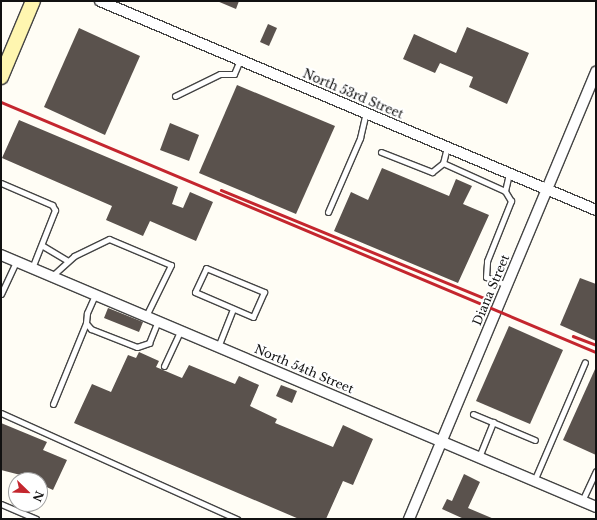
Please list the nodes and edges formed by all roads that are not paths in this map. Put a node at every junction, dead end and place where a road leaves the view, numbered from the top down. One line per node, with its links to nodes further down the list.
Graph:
1 (33, 1): 5 (street)
2 (100, 1): 3 (street, North 53rd Street)
3 (240, 60): 7 (lane); 8 (street, North 53rd Street)
4 (596, 72): 6 (street, Diana Street)
5 (1, 77)
6 (593, 86): 14 (street, Diana Street)
7 (175, 96)
8 (366, 113): 9 (street, North 53rd Street); 17 (lane)
9 (447, 147): 11 (lane); 12 (street, North 53rd Street)
10 (381, 152): 11 (lane)
11 (443, 163): 15 (lane)
12 (509, 173): 14 (street, North 53rd Street); 15 (lane)
13 (1, 183): 18 (lane)
14 (547, 189): 16 (street, North 53rd Street); 24 (street, Diana Street)
15 (505, 191): 24 (lane)
16 (596, 210)
17 (328, 212)
18 (43, 246): 20 (lane); 22 (lane)
19 (1, 255): 21 (street, North 54th Street)
20 (68, 261): 23 (lane); 28 (lane)
21 (16, 262): 22 (street, North 54th Street); 25 (lane)
22 (32, 268): 23 (street, North 54th Street)
23 (52, 277): 26 (street, North 54th Street)
24 (507, 286): 40 (street, Diana Street)
25 (1, 294)
26 (96, 295): 28 (street, North 54th Street); 30 (lane)
27 (234, 309): 27 (lane); 32 (lane)
28 (146, 316): 29 (street, North 54th Street)
29 (158, 322): 30 (lane); 31 (street, North 54th Street)
30 (86, 323): 35 (lane)
31 (180, 331): 32 (street, North 54th Street); 34 (lane)
32 (218, 347): 40 (street, North 54th Street)
33 (586, 362): 43 (lane)
34 (164, 366)
35 (53, 404)
36 (1, 413): 48 (lane)
37 (473, 414): 38 (lane)
38 (494, 422): 39 (lane); 41 (lane)
39 (535, 440)
40 (442, 442): 41 (street, North 54th Street); 49 (street, Diana Street)
41 (479, 458): 43 (street, North 54th Street)
42 (596, 471): 44 (lane)
43 (534, 481): 44 (street, North 54th Street)
44 (582, 501): 46 (street, North 54th Street)
45 (1, 504): 47 (lane)
46 (596, 507)
47 (36, 519)
48 (237, 519)
49 (409, 519)

